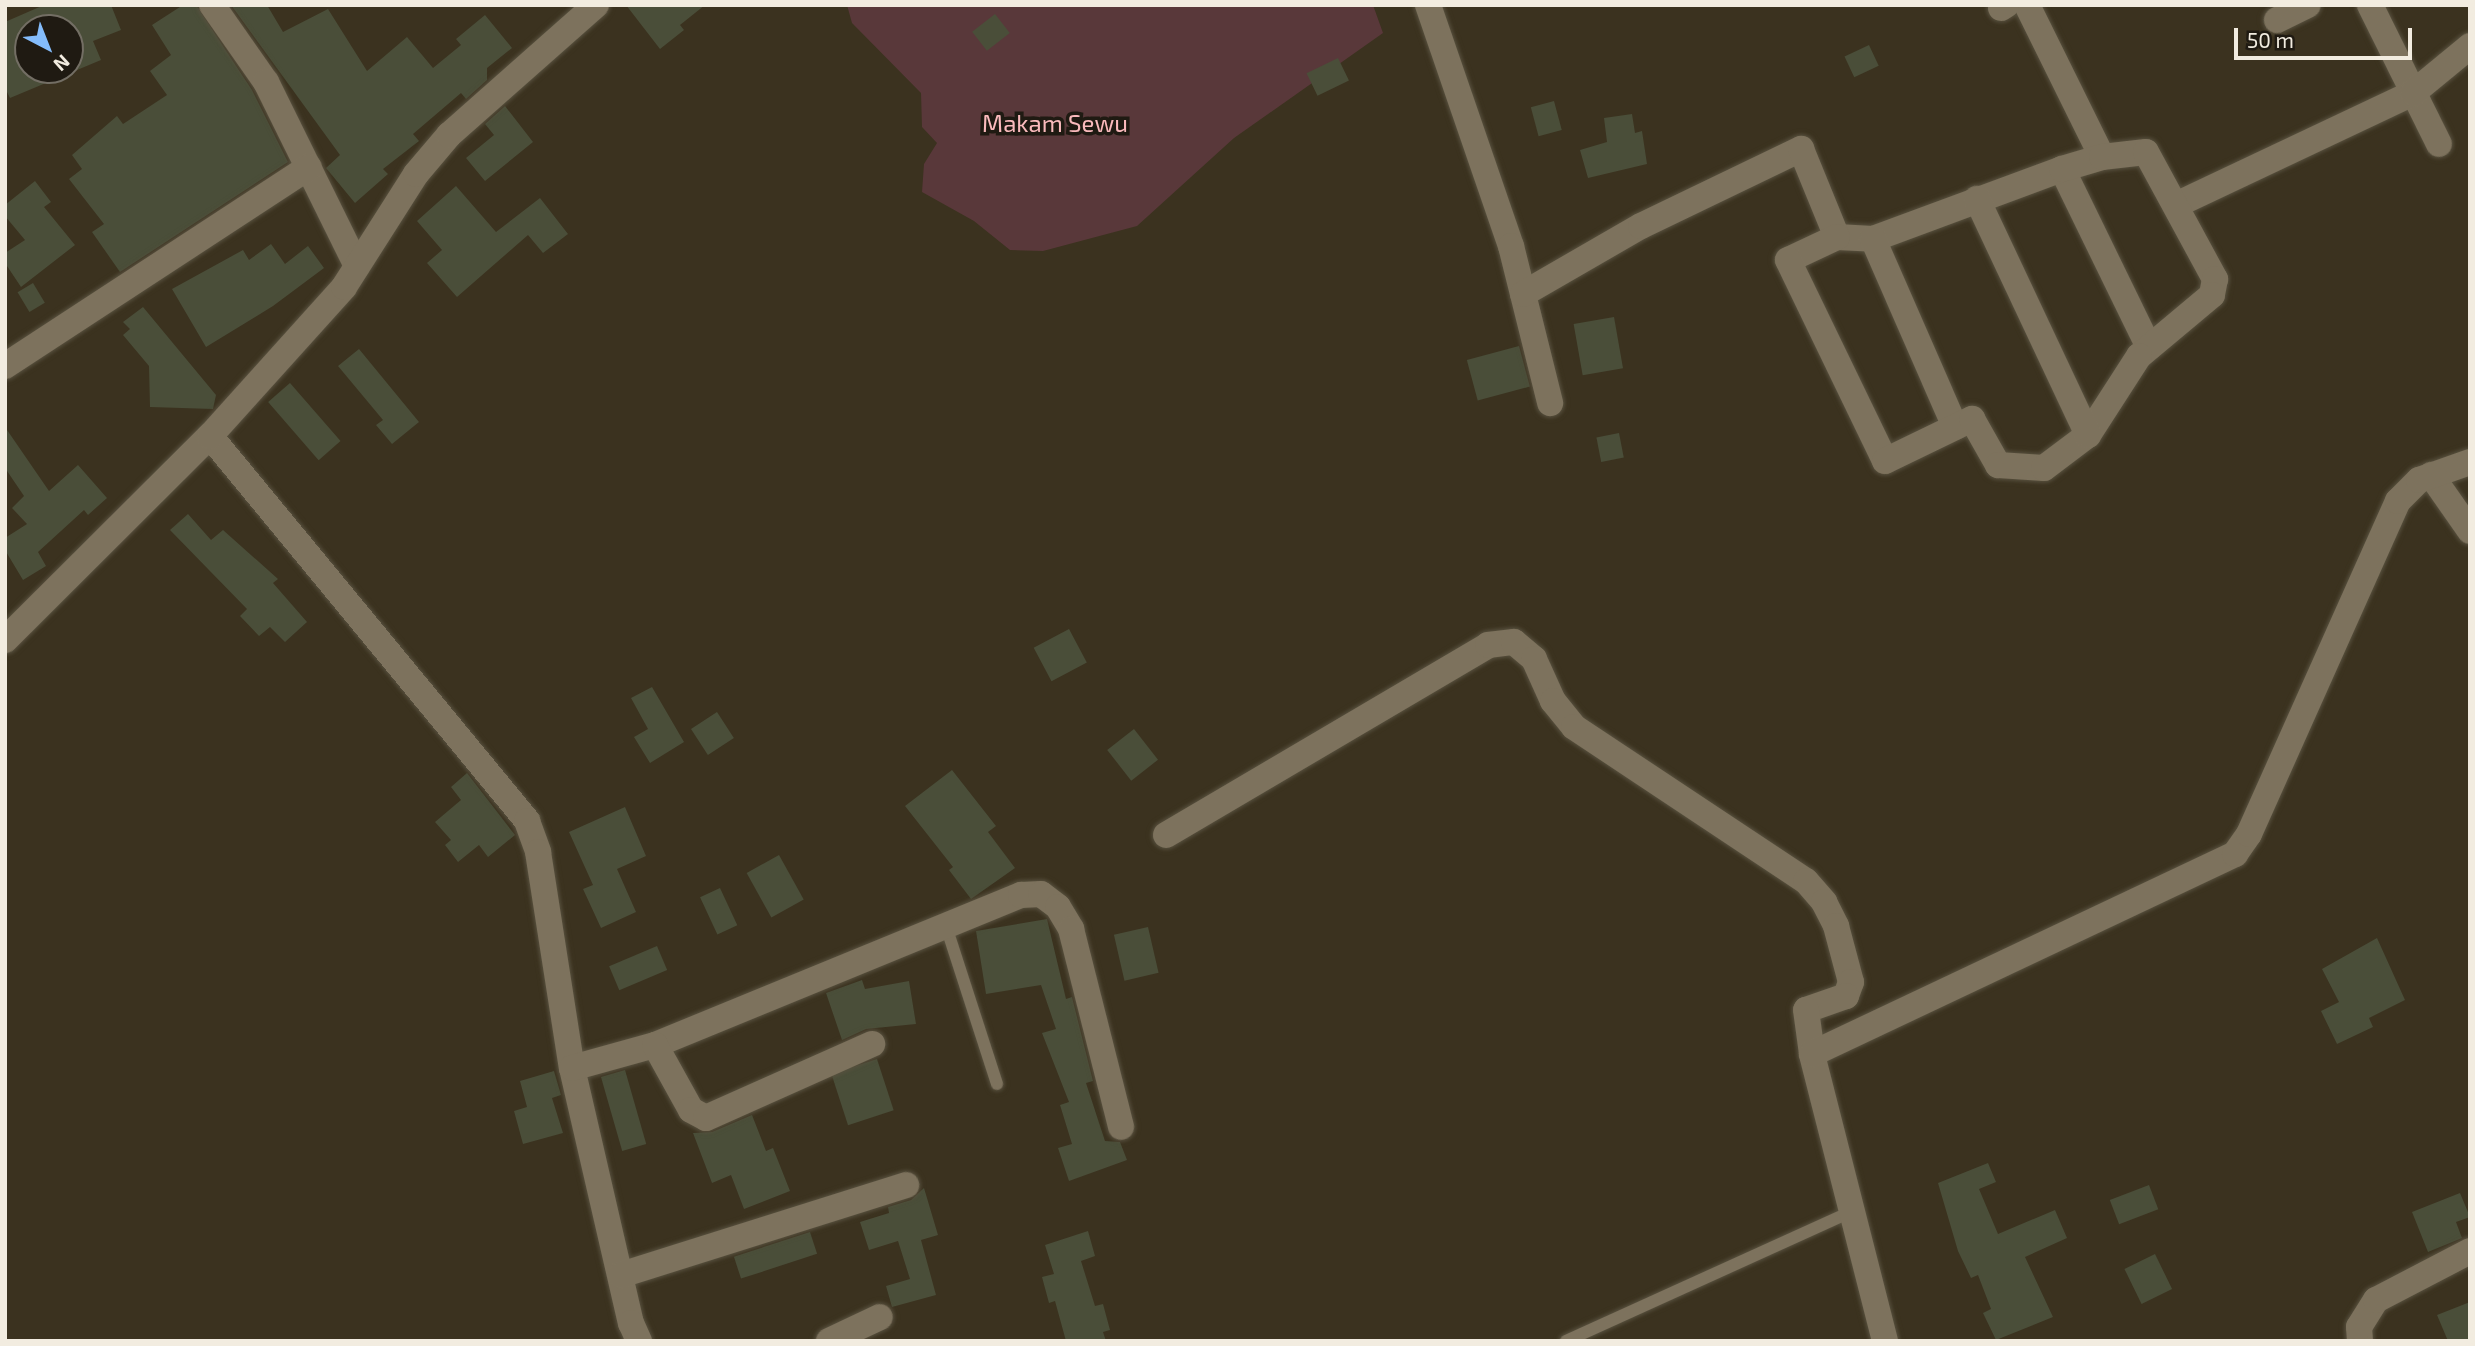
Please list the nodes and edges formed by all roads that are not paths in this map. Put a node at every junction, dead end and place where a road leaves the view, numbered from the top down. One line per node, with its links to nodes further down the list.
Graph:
1 (212, 5): 12 (street)
2 (1429, 5): 19 (street)
3 (2308, 5): 7 (street)
4 (2371, 5): 9 (street)
5 (2011, 6): 11 (street)
6 (590, 7): 18 (street)
7 (2277, 20)
8 (2470, 46): 9 (street)
9 (2413, 93): 10 (street); 15 (street)
10 (2439, 144)
11 (2102, 157): 13 (street); 15 (street)
12 (309, 167): 18 (street); 21 (street)
13 (2063, 169): 14 (street); 20 (street)
14 (1977, 200): 17 (street); 24 (street)
15 (2176, 205): 20 (street)
16 (1837, 237): 17 (street); 19 (street); 23 (street)
17 (1873, 239): 23 (street)
18 (357, 267): 25 (street)
19 (1523, 294): 22 (street)
20 (2149, 346): 24 (street)
21 (5, 366)
22 (1550, 403)
23 (1955, 427): 24 (street)
24 (2088, 435)
25 (210, 436): 29 (street); 35 (street)
26 (2470, 462): 27 (street)
27 (2431, 475): 28 (street); 34 (street)
28 (2470, 531)
29 (5, 640)
30 (1166, 835): 34 (street)
31 (946, 926): 33 (street); 36 (lane); 37 (street)
32 (872, 1044): 33 (street)
33 (655, 1045): 35 (street)
34 (1812, 1054): 39 (street)
35 (572, 1068): 41 (street)
36 (997, 1084)
37 (1121, 1127)
38 (906, 1185): 41 (street)
39 (1851, 1212): 45 (lane); 46 (street)
40 (2470, 1251): 47 (street)
41 (621, 1275): 43 (street)
42 (880, 1317): 44 (street)
43 (639, 1341)
44 (829, 1341)
45 (1566, 1341)
46 (1885, 1341)
47 (2360, 1341)

